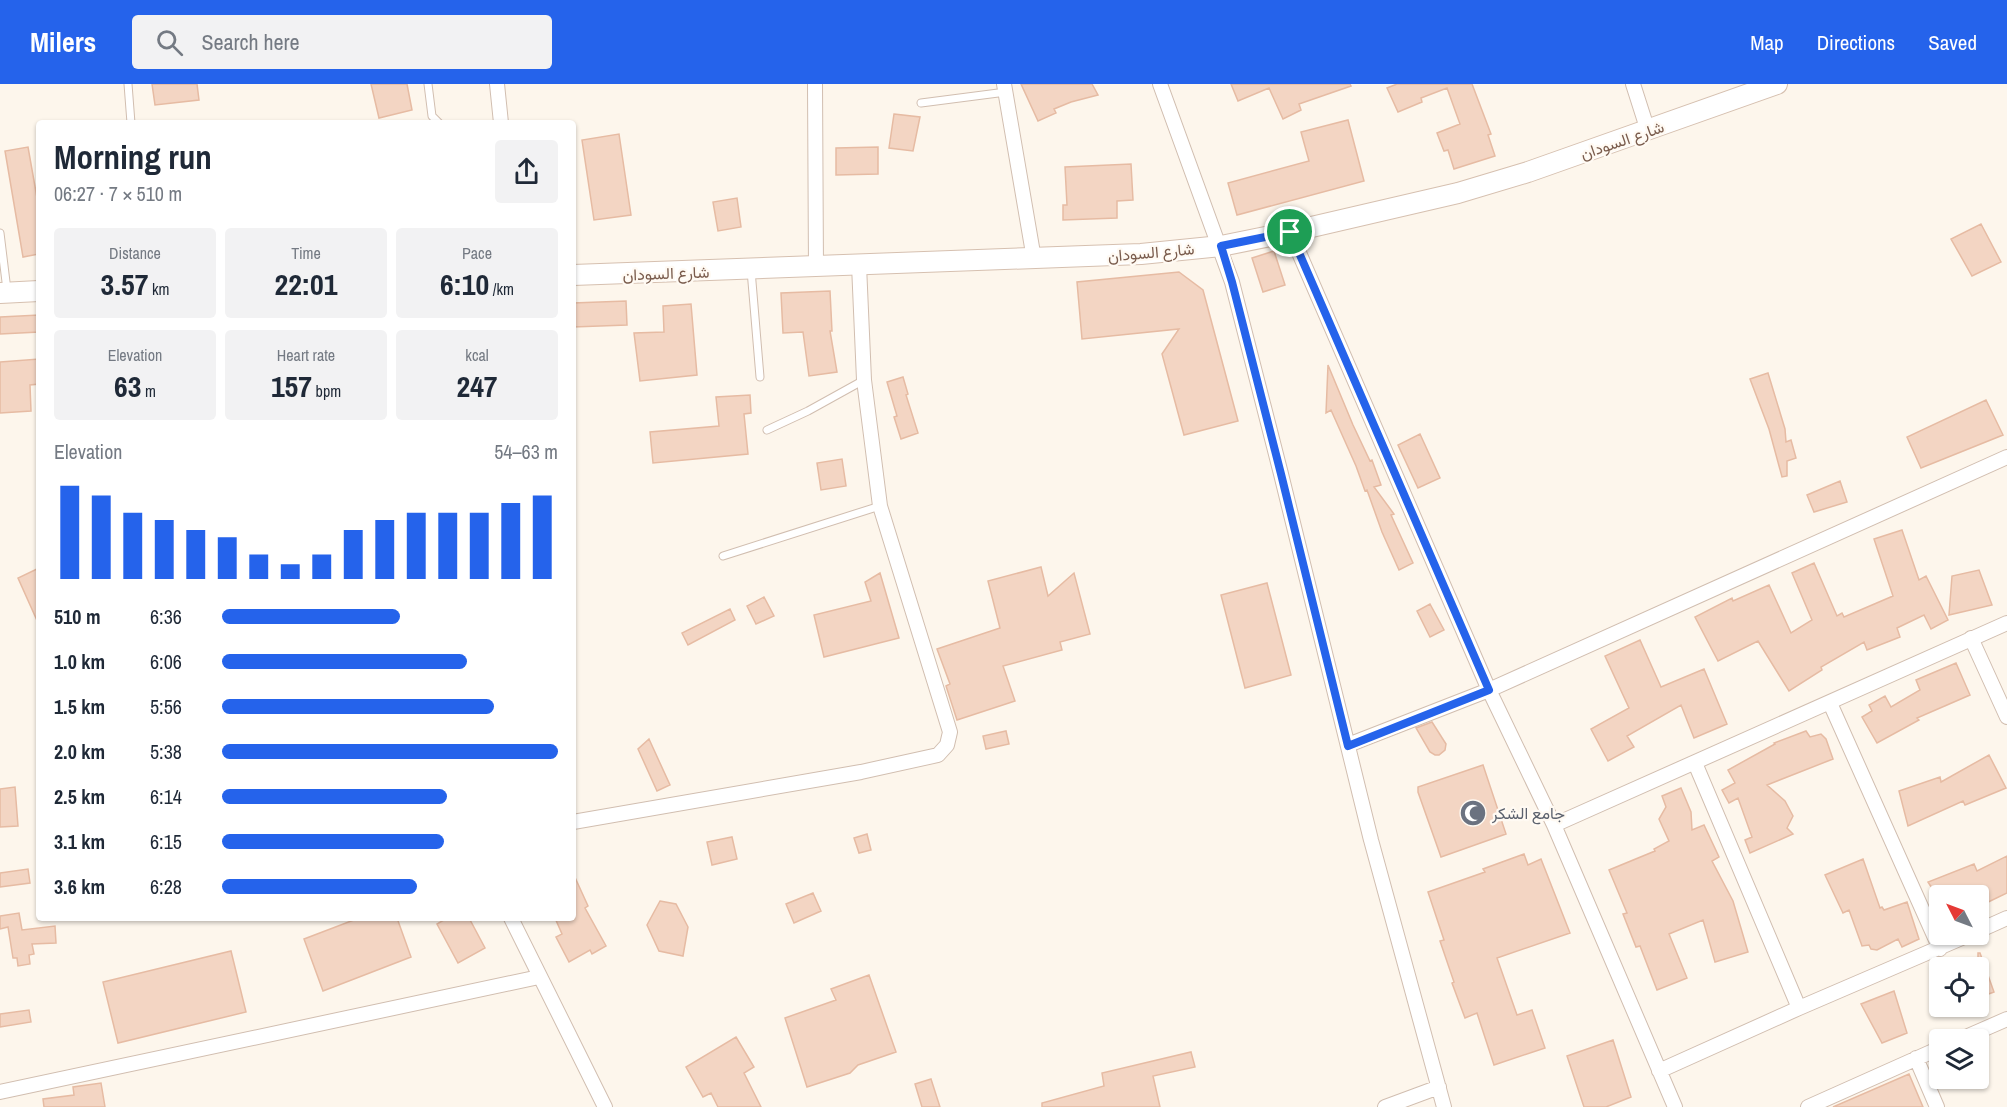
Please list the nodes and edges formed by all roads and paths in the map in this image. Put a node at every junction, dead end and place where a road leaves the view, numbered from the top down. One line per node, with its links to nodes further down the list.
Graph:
1 (128, 84): 10 (lane)
2 (428, 84): 11 (lane)
3 (497, 84): 12 (street)
4 (815, 84): 19 (street)
5 (1161, 84): 16 (street)
6 (1634, 84): 13 (street)
7 (1777, 84): 13 (main road, شارع السودان)
8 (1005, 88): 9 (lane); 17 (street)
9 (921, 103)
10 (131, 120)
11 (436, 120)
12 (501, 120)
13 (1648, 131): 14 (main road, شارع السودان)
14 (1290, 232): 16 (main road, شارع السودان); 32 (street)
15 (0, 233): 23 (lane)
16 (1221, 246): 17 (main road, شارع السودان); 35 (street)
17 (1034, 259): 18 (main road, شارع السودان)
18 (859, 265): 19 (main road, شارع السودان); 25 (street)
19 (816, 268): 20 (main road, شارع السودان)
20 (751, 270): 21 (main road, شارع السودان); 24 (lane)
21 (576, 275)
22 (36, 291): 23 (main road)
23 (3, 292)
24 (760, 377)
25 (864, 380): 26 (lane); 28 (street)
26 (767, 430)
27 (2007, 457): 32 (street)
28 (880, 506): 29 (lane); 37 (street)
29 (723, 555)
30 (2007, 623): 31 (street)
31 (1971, 638): 33 (street); 34 (street)
32 (1489, 690): 35 (street); 38 (street)
33 (1830, 703): 36 (street); 43 (street)
34 (2007, 717)
35 (1348, 746): 51 (street)
36 (1695, 763): 38 (street); 45 (street)
37 (576, 821)
38 (1554, 825): 50 (street)
39 (2007, 918): 41 (street)
40 (512, 921): 44 (street)
41 (1989, 926)
42 (1948, 945): 43 (street)
43 (1940, 949): 45 (street)
44 (539, 977): 52 (street); 53 (street)
45 (1799, 1008): 50 (street)
46 (2007, 1019): 47 (street)
47 (1984, 1029)
48 (1929, 1053): 49 (street)
49 (1916, 1058): 57 (street); 58 (street)
50 (1659, 1071): 56 (street)
51 (1439, 1087): 54 (street); 55 (street)
52 (0, 1092)
53 (604, 1107)
54 (1384, 1107)
55 (1444, 1107)
56 (1675, 1107)
57 (1808, 1107)
58 (1937, 1107)

